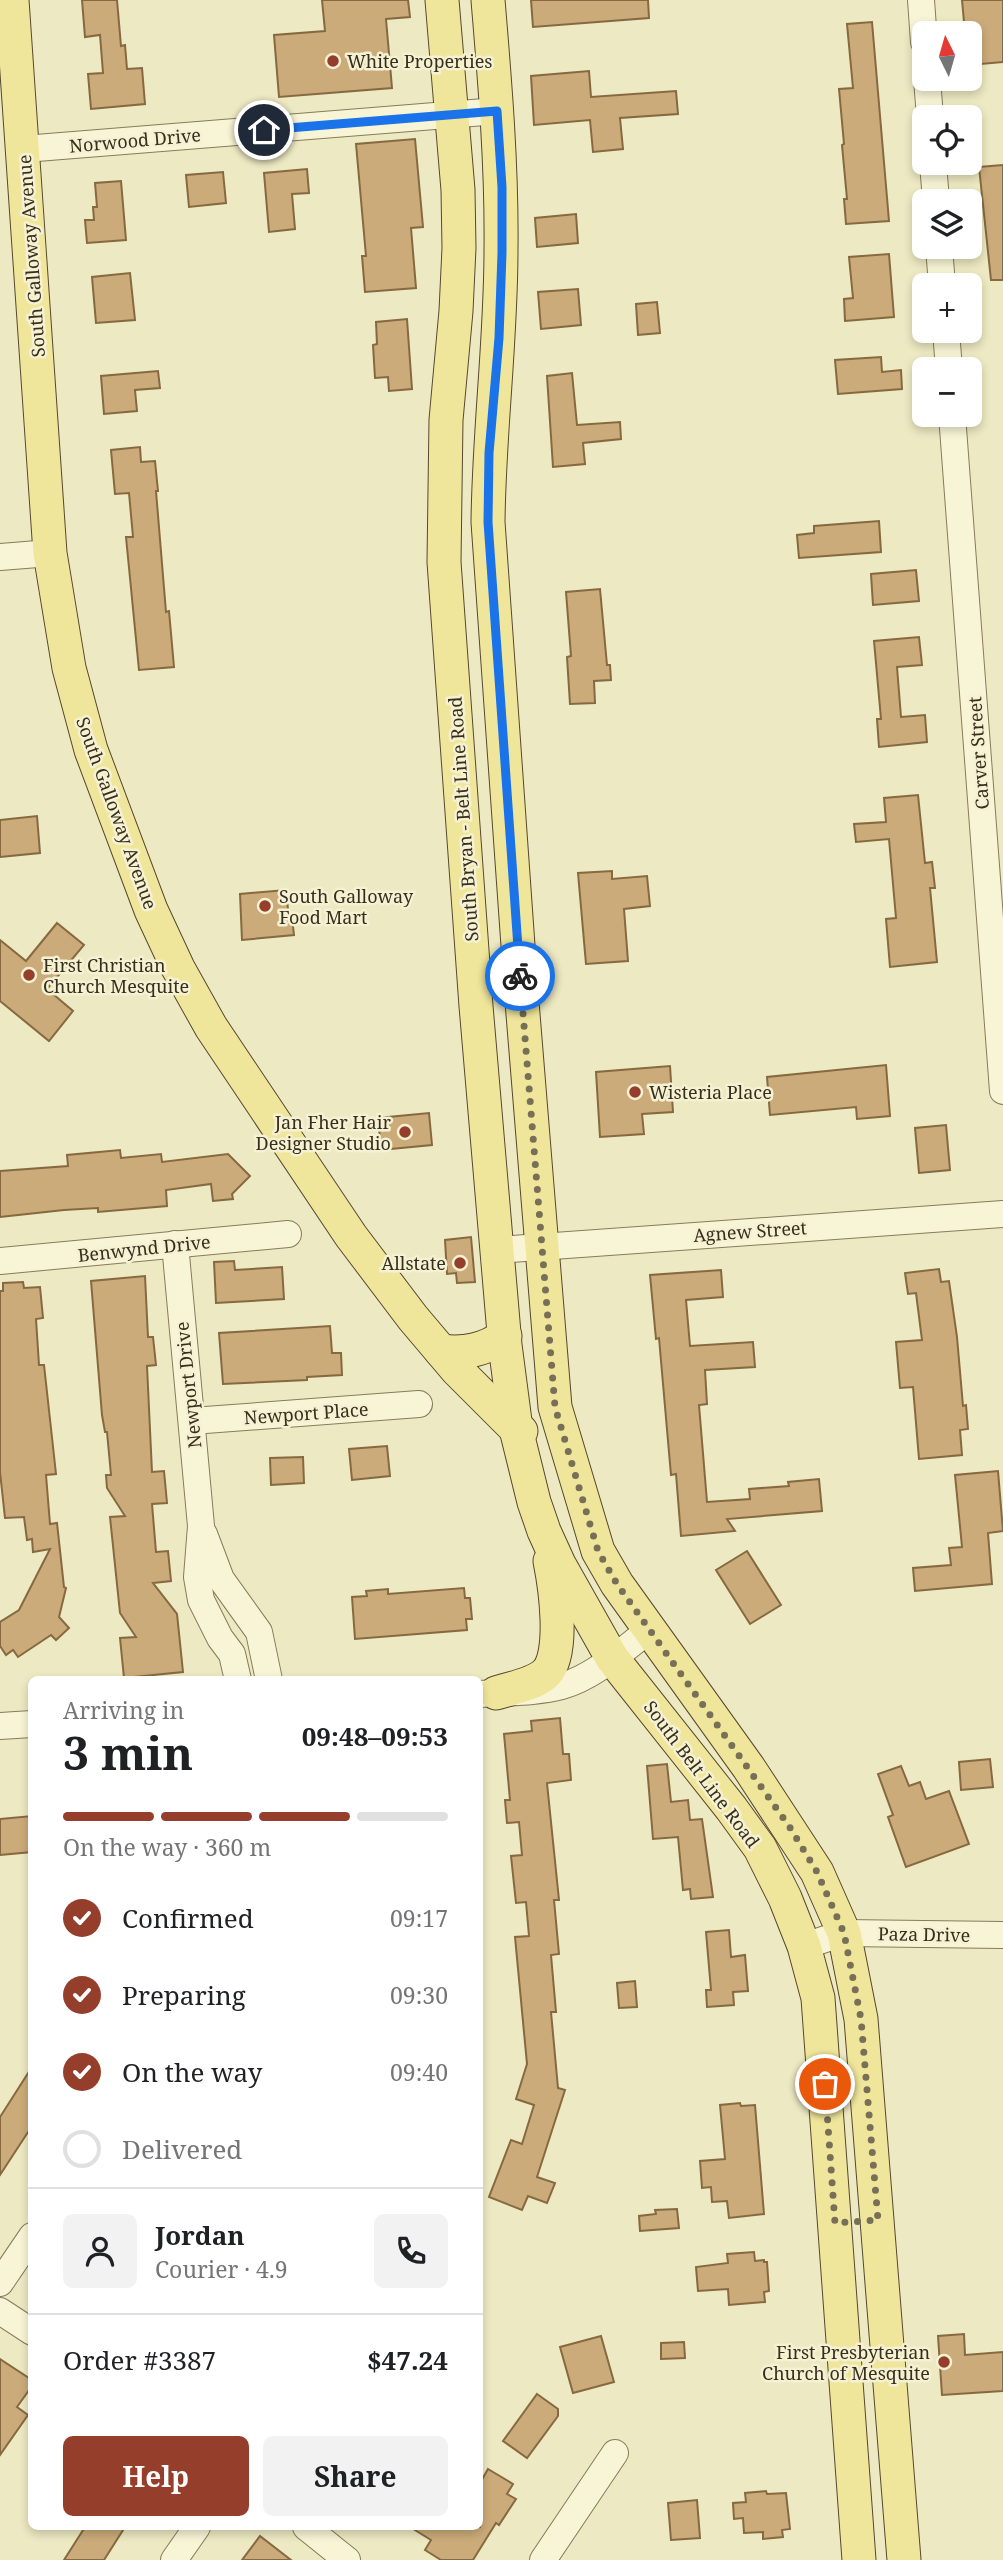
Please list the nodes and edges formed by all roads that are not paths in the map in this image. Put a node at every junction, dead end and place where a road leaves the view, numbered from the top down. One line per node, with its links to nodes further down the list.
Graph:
1 (12, 0): 8 (main road, South Galloway Avenue)
2 (442, 0): 7 (main road, South Bryan - Belt Line Road)
3 (488, 0): 6 (main road)
4 (921, 0): 5 (street)
5 (922, 21)
6 (497, 111): 7 (street, Norwood Drive); 12 (main road)
7 (451, 115): 8 (street, Norwood Drive); 13 (main road, South Bryan - Belt Line Road)
8 (24, 149): 10 (main road, South Galloway Avenue)
9 (953, 427): 14 (street, Carver Street)
10 (50, 553): 11 (street); 22 (main road, South Galloway Avenue)
11 (0, 557)
12 (522, 1002): 13 (main road); 18 (main road)
13 (476, 1006): 19 (main road, South Bryan - Belt Line Road)
14 (1003, 1091)
15 (1003, 1213): 18 (street, Agnew Street)
16 (288, 1234): 17 (street, Benwynd Drive)
17 (175, 1244): 20 (street, Benwynd Drive); 24 (street, Newport Drive)
18 (541, 1246): 19 (street, Agnew Street); 28 (main road)
19 (498, 1250): 21 (main road, South Bryan - Belt Line Road)
20 (0, 1261)
21 (505, 1336): 22 (main road); 25 (main road, South Bryan - Belt Line Road)
22 (441, 1351): 25 (main road, South Galloway Avenue)
23 (419, 1404): 24 (street, Newport Place)
24 (192, 1421): 26 (street, Newport Drive)
25 (516, 1429): 27 (main road, South Bryan - Belt Line Road); 28 (main road)
26 (201, 1526): 31 (street, Newport Drive); 32 (street, Newport Drive)
27 (544, 1531): 30 (main road, South Bryan - Belt Line Road); 33 (main road)
28 (598, 1551): 29 (main road)
29 (649, 1630): 30 (street); 36 (main road)
30 (612, 1658): 33 (street); 38 (main road, South Belt Line Road)
31 (237, 1676)
32 (268, 1676)
33 (488, 1693)
34 (28, 1724): 35 (street)
35 (0, 1726)
36 (844, 1933): 37 (street, Paza Drive); 38 (street, Paza Drive); 39 (main road)
37 (1003, 1935)
38 (804, 1946): 40 (main road, South Belt Line Road)
39 (878, 2220): 40 (main road); 45 (main road)
40 (835, 2223): 46 (main road, South Belt Line Road)
41 (28, 2242): 42 (street)
42 (0, 2283)
43 (0, 2311): 44 (street)
44 (28, 2329)
45 (888, 2360): 46 (main road); 54 (main road)
46 (845, 2363): 53 (main road, South Belt Line Road)
47 (615, 2453): 52 (street)
48 (195, 2530): 50 (street)
49 (310, 2530): 51 (street)
50 (174, 2560)
51 (347, 2560)
52 (543, 2560)
53 (859, 2560)
54 (904, 2560)

